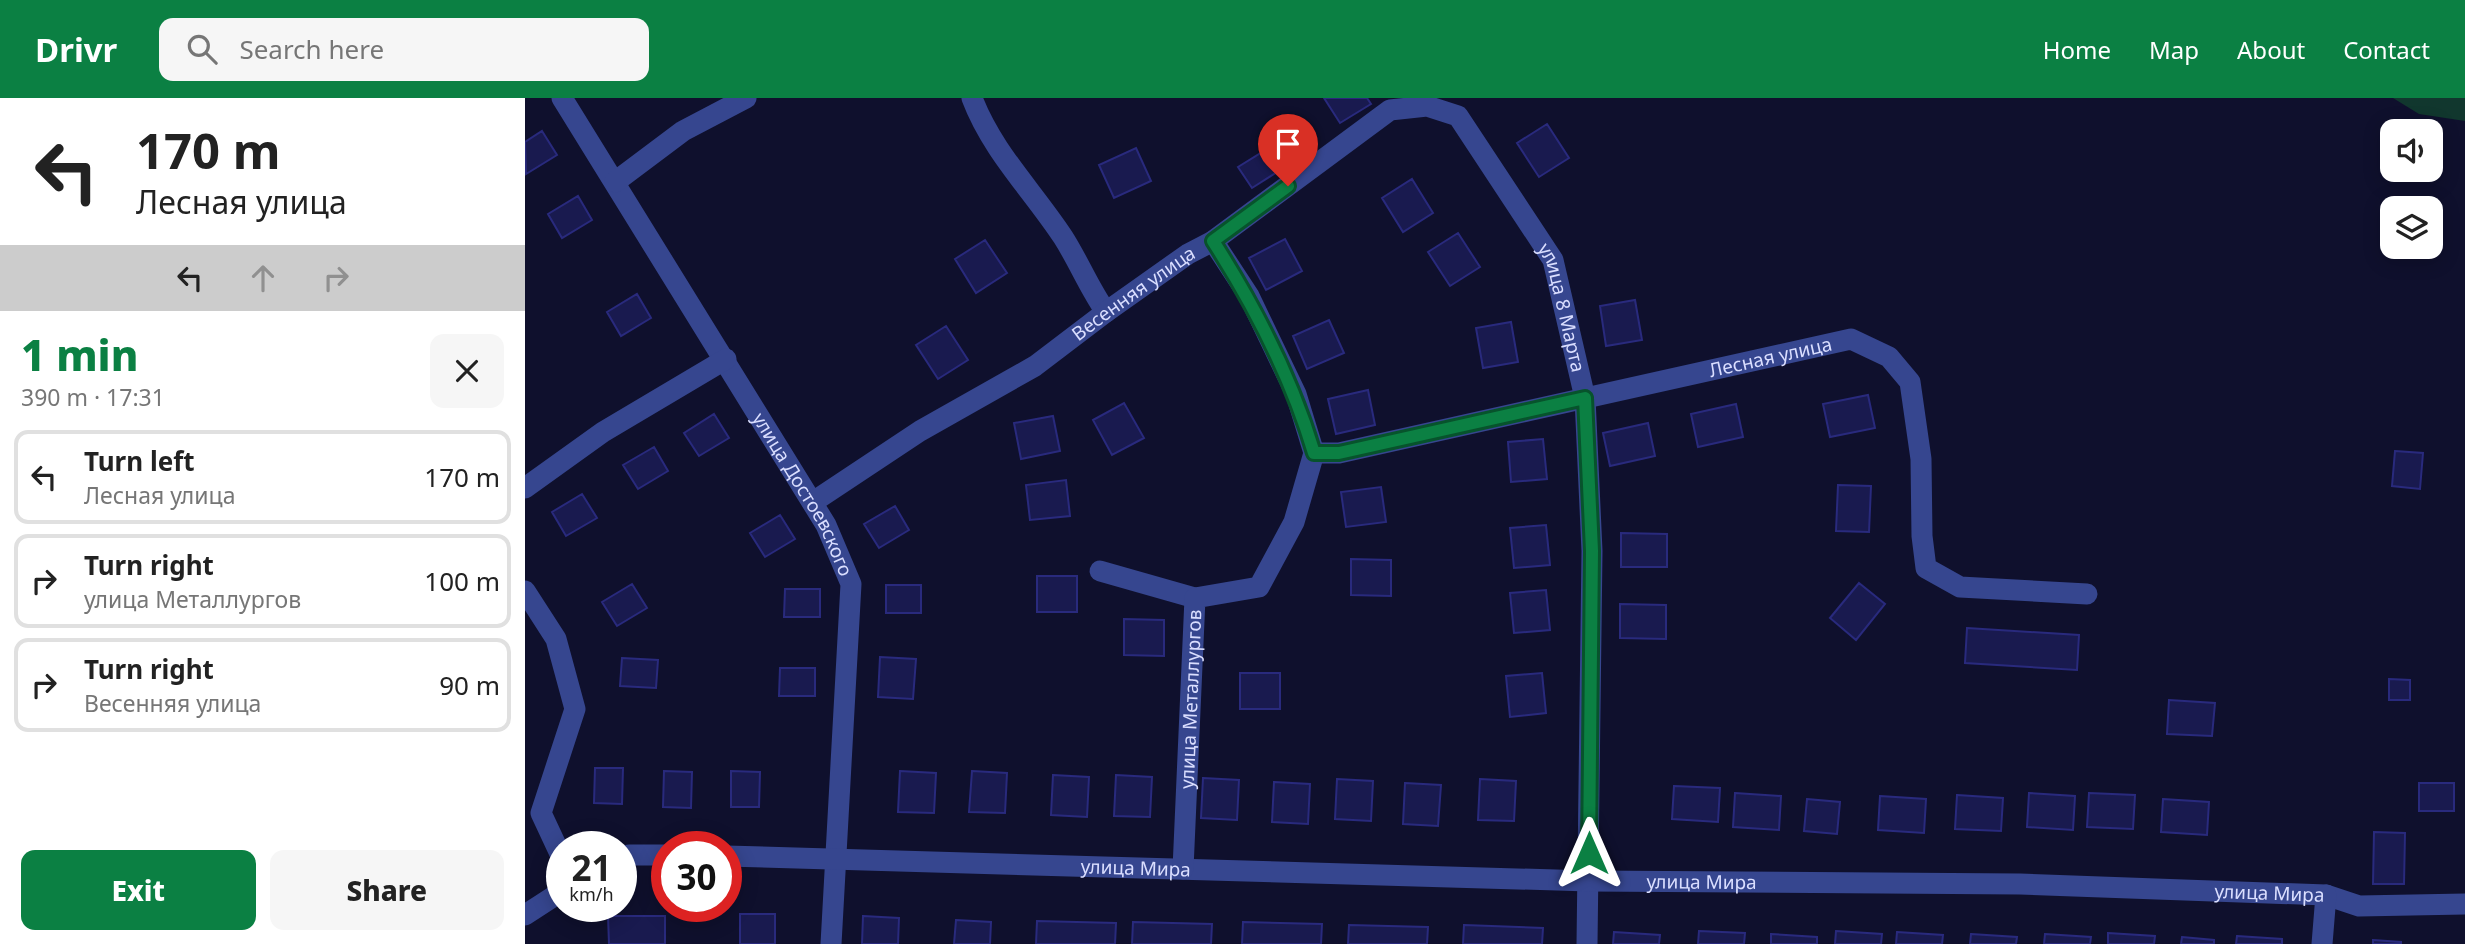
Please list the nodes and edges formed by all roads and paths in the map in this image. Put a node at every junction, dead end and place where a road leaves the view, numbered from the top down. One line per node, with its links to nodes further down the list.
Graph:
1 (562, 98): 5 (street, улица Достоевского)
2 (747, 98): 5 (street)
3 (972, 98): 7 (street)
4 (1458, 116): 6 (street, Весенняя улица); 9 (street, улица 8 Марта)
5 (615, 181): 8 (street, улица Достоевского)
6 (1213, 241): 7 (street, Весенняя улица); 10 (street)
7 (1106, 312): 12 (street, Весенняя улица)
8 (726, 359): 11 (street); 12 (street, улица Достоевского)
9 (1585, 398): 10 (street, Лесная улица); 15 (street, Лесная улица); 21 (street, улица 8 Марта)
10 (1314, 453): 16 (street, улица Металлургов)
11 (525, 488)
12 (813, 502): 19 (street, улица Достоевского)
13 (1100, 570): 16 (street)
14 (525, 591): 17 (street)
15 (2087, 594)
16 (1195, 598): 20 (street, улица Металлургов)
17 (549, 831)
18 (742, 856): 19 (street, улица Мира)
19 (835, 858): 20 (street, улица Мира); 26 (street, улица Достоевского)
20 (1184, 869): 21 (street, улица Мира)
21 (1589, 881): 22 (street, улица Мира); 27 (street, улица 8 Марта)
22 (2326, 895): 24 (street, улица Мира); 28 (street)
23 (546, 901): 25 (street)
24 (2465, 904)
25 (525, 915)
26 (831, 944)
27 (1587, 944)
28 (2322, 944)

